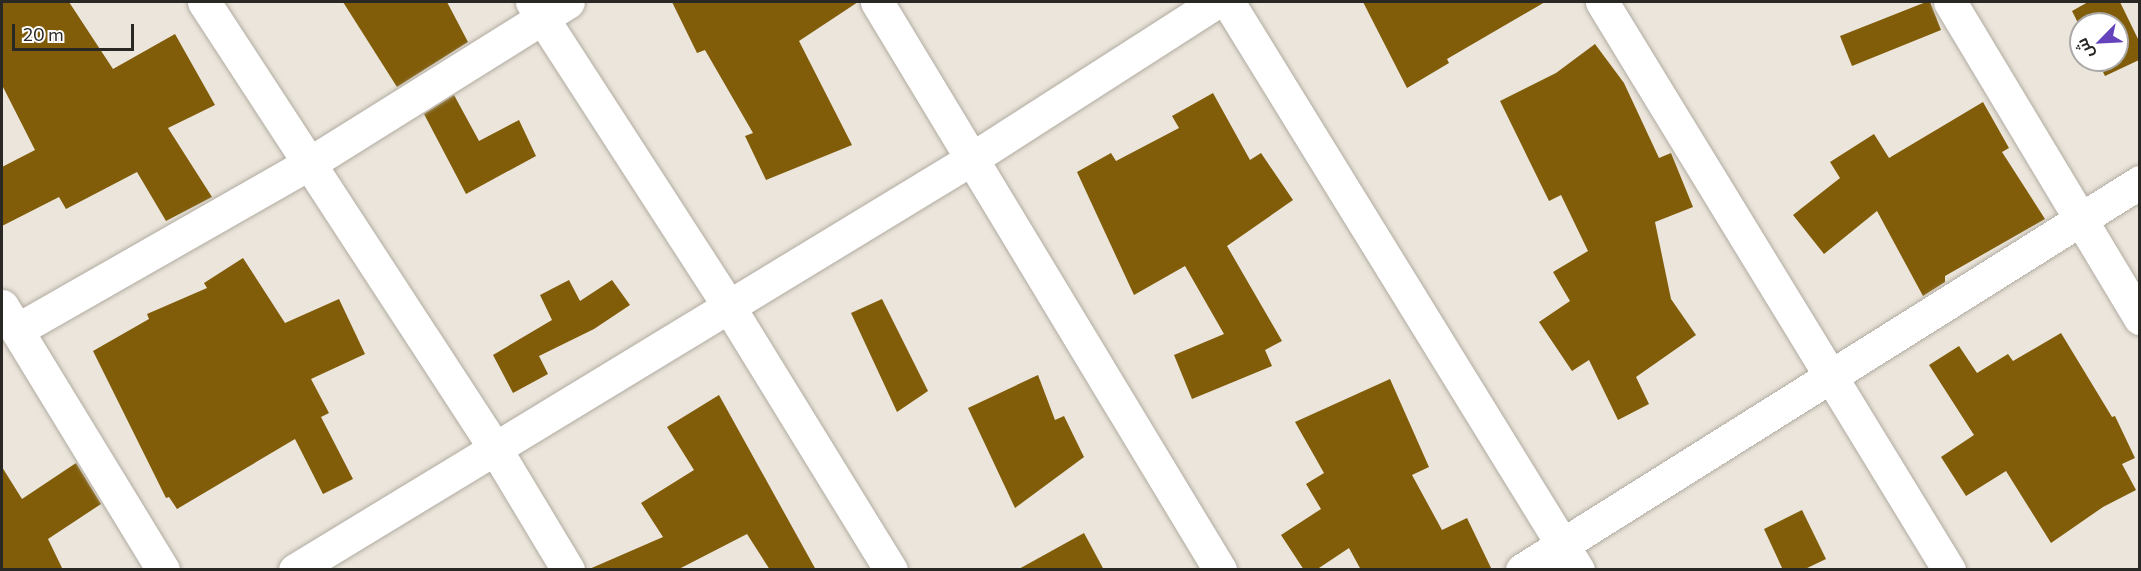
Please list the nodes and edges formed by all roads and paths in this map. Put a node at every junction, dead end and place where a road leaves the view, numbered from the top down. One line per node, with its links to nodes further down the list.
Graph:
1 (204, 2): 9 (street)
2 (877, 2): 8 (street)
3 (1216, 2): 8 (street)
4 (1228, 2): 17 (street)
5 (1602, 2): 15 (street)
6 (1950, 2): 11 (street)
7 (547, 6): 9 (street); 12 (street)
8 (973, 158): 12 (street); 22 (street)
9 (310, 163): 13 (street); 16 (street)
10 (2139, 182): 11 (street)
11 (2078, 219): 14 (street); 15 (street)
12 (729, 307): 16 (street); 21 (street)
13 (9, 318): 18 (street)
14 (2139, 318)
15 (1829, 376): 17 (street); 24 (street)
16 (496, 450): 19 (street); 20 (street)
17 (1570, 557): 23 (street)
18 (163, 570)
19 (295, 570)
20 (568, 570)
21 (891, 570)
22 (1220, 570)
23 (1522, 570)
24 (1949, 570)

